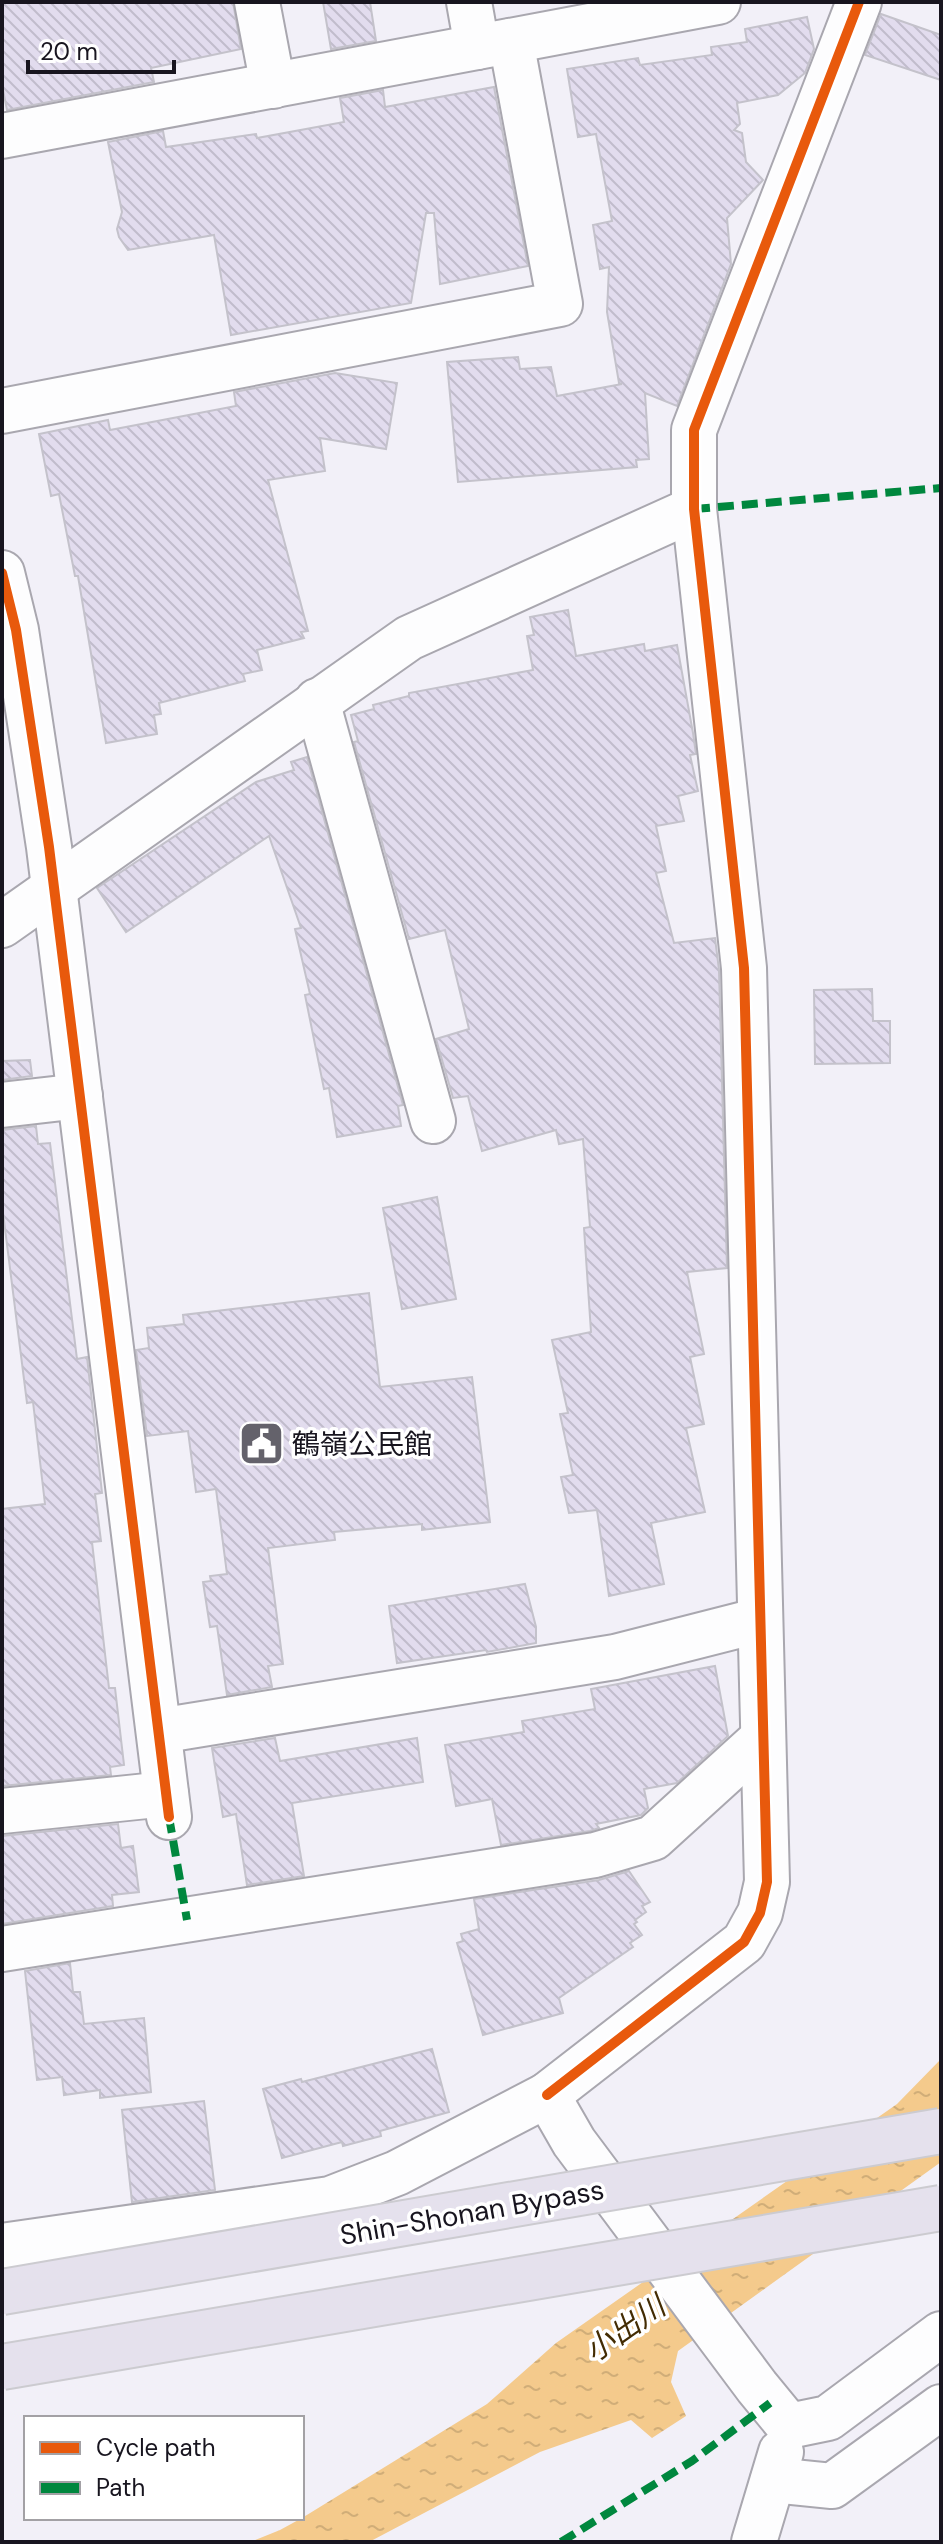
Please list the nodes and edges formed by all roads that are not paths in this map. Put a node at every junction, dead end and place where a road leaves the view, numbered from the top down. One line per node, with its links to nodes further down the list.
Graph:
1 (257, 2): 6 (street)
2 (469, 2): 5 (street)
3 (859, 2): 9 (street)
4 (700, 4): 5 (street)
5 (494, 44): 6 (street); 8 (street)
6 (273, 86): 7 (street)
7 (2, 136)
8 (2, 411)
9 (694, 509): 11 (street); 18 (street)
10 (2, 573): 12 (street)
11 (317, 701): 13 (street); 17 (street)
12 (16, 734): 13 (street)
13 (53, 888): 14 (street); 15 (street)
14 (2, 925)
15 (80, 1096): 16 (street); 19 (street)
16 (2, 1105)
17 (433, 1121)
18 (760, 1620): 19 (street); 20 (street)
19 (159, 1731): 21 (street)
20 (762, 1739): 22 (street); 23 (street)
21 (2, 1811)
22 (2, 1949)
23 (547, 2095): 26 (street); 31 (street, bridge)
24 (941, 2131): 27 (highway, Shin-Shonan Bypass, bridge)
25 (941, 2208): 29 (highway, bridge)
26 (2, 2246)
27 (2, 2292)
28 (941, 2334): 31 (street)
29 (2, 2367)
30 (941, 2407): 32 (street)
31 (789, 2426): 32 (street)
32 (773, 2480): 33 (street)
33 (754, 2542)

